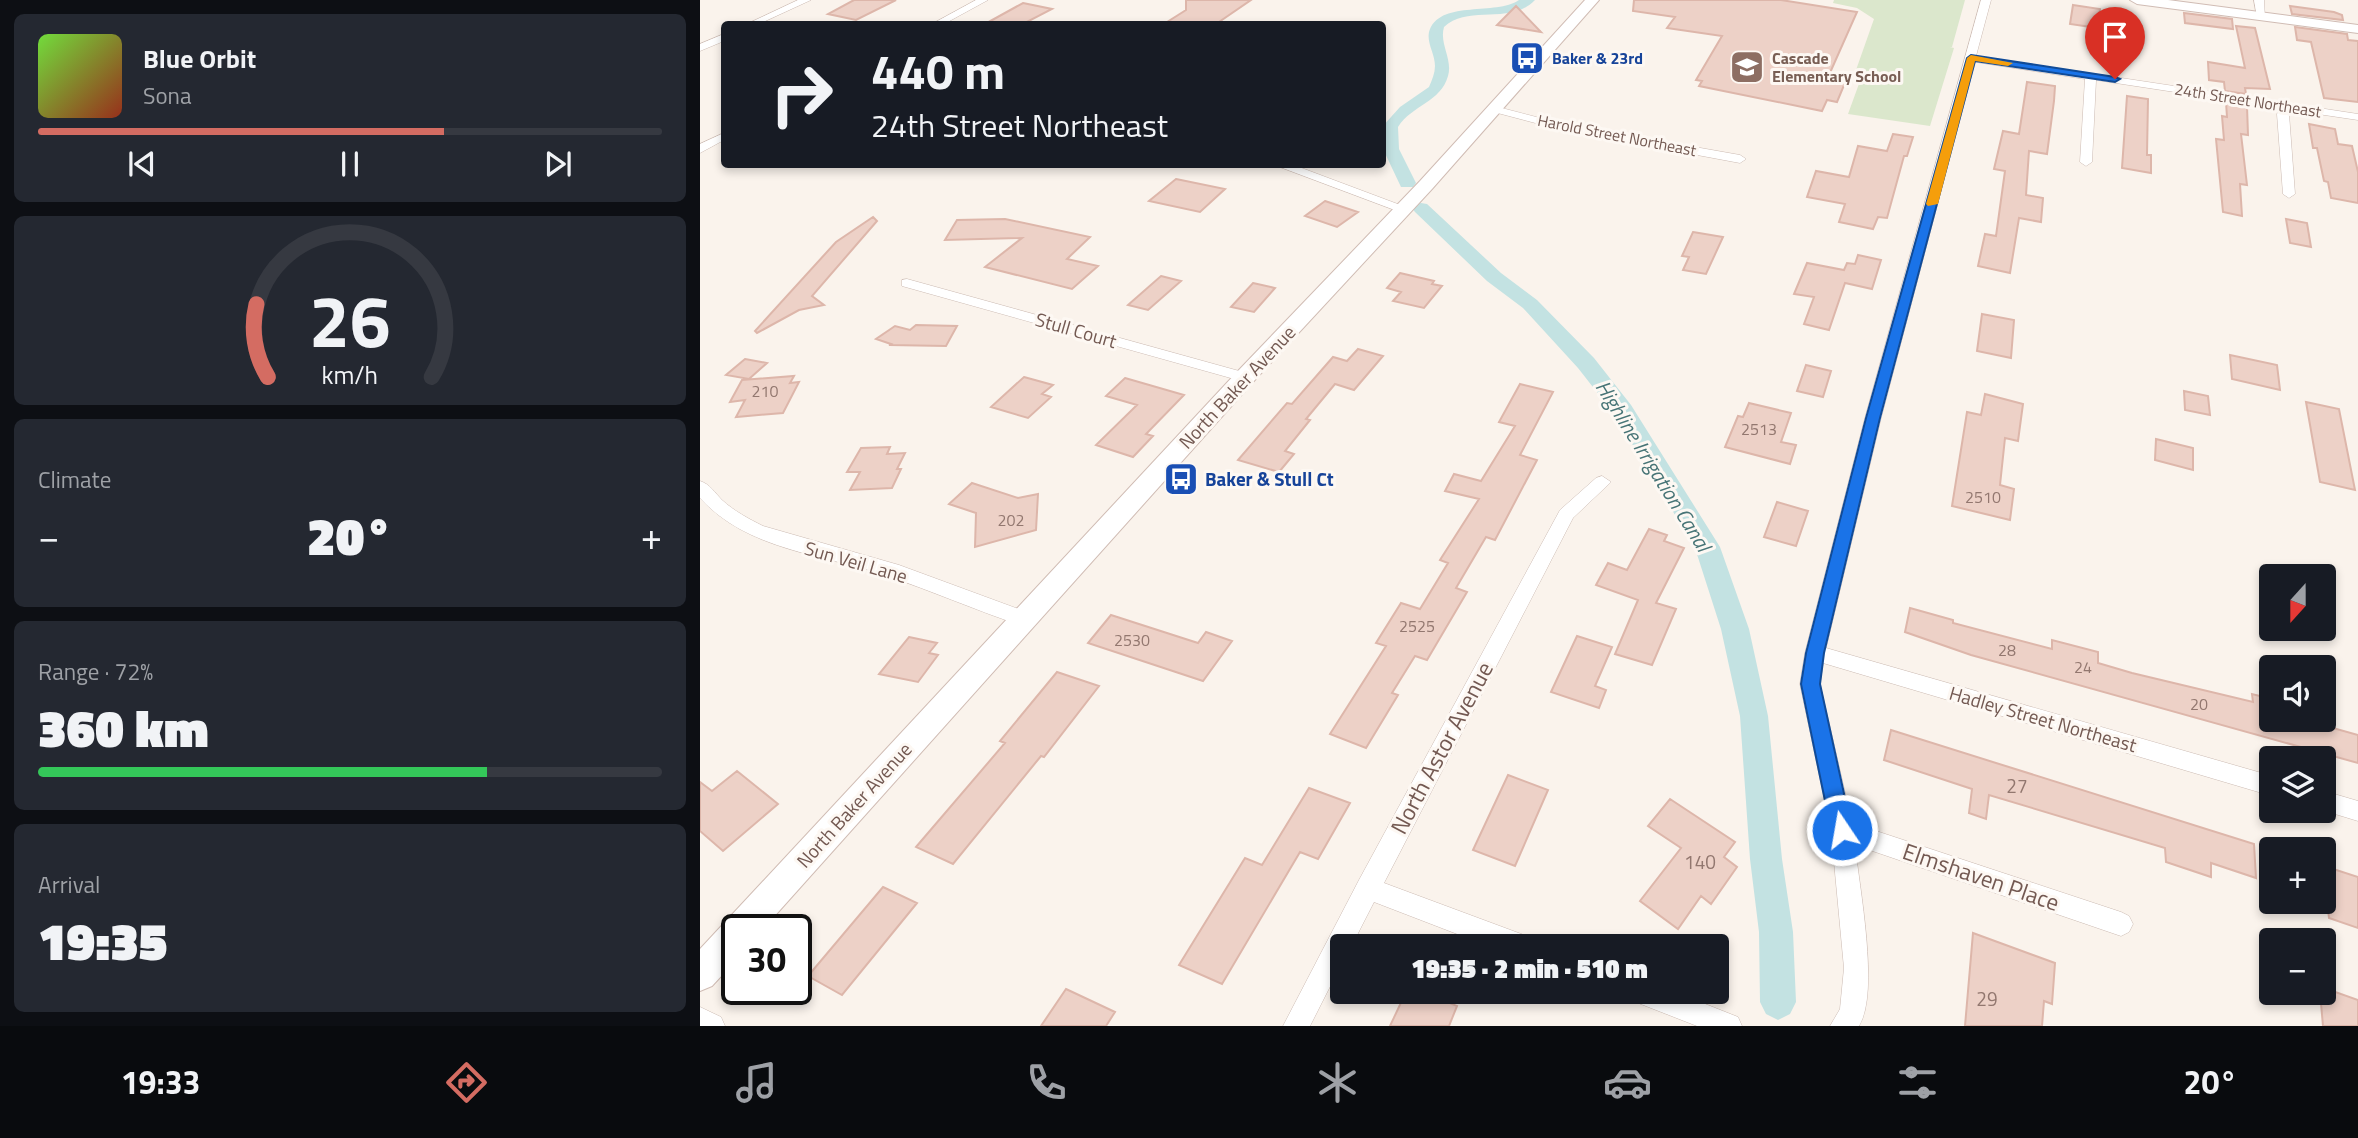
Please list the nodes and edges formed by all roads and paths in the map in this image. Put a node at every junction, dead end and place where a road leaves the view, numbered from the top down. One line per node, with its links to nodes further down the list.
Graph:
1 (806, 0): 8 (street)
2 (983, 0): 9 (street)
3 (1592, 0): 16 (main road, North Baker Avenue)
4 (1986, 0): 13 (street)
5 (2137, 0): 7 (main road)
6 (2259, 0): 7 (street)
7 (2262, 17): 10 (main road)
8 (759, 21)
9 (943, 21)
10 (2358, 29)
11 (721, 38): 12 (street)
12 (700, 48)
13 (1971, 58): 14 (street, 24th Street Northeast); 30 (street)
14 (2091, 76): 15 (street, 24th Street Northeast); 21 (street)
15 (2287, 106): 17 (street, 24th Street Northeast); 23 (street)
16 (1494, 109): 20 (street, Harold Street Northeast); 24 (main road, North Baker Avenue)
17 (2358, 117)
18 (721, 138): 19 (street)
19 (700, 149)
20 (1740, 159)
21 (2085, 162)
22 (1290, 168): 24 (street)
23 (2289, 194)
24 (1405, 209): 26 (main road, North Baker Avenue)
25 (908, 283): 26 (street, Stull Court)
26 (1245, 377): 29 (main road, North Baker Avenue)
27 (1602, 482): 35 (street, North Astor Avenue)
28 (700, 487): 29 (street, Sun Veil Lane)
29 (1025, 619): 36 (main road, North Baker Avenue)
30 (1815, 653): 31 (street, Hadley Street Northeast); 34 (street)
31 (2259, 782)
32 (2336, 805): 33 (street)
33 (2358, 811)
34 (1842, 830): 37 (street, Elmshaven Place); 46 (street)
35 (1367, 888): 38 (street); 44 (street, North Astor Avenue)
36 (755, 914)
37 (2121, 924)
38 (1489, 934)
39 (721, 951): 40 (main road)
40 (700, 974)
41 (1673, 1004): 45 (street)
42 (700, 1020): 43 (street)
43 (712, 1026)
44 (1296, 1026)
45 (1729, 1026)
46 (1843, 1026)

